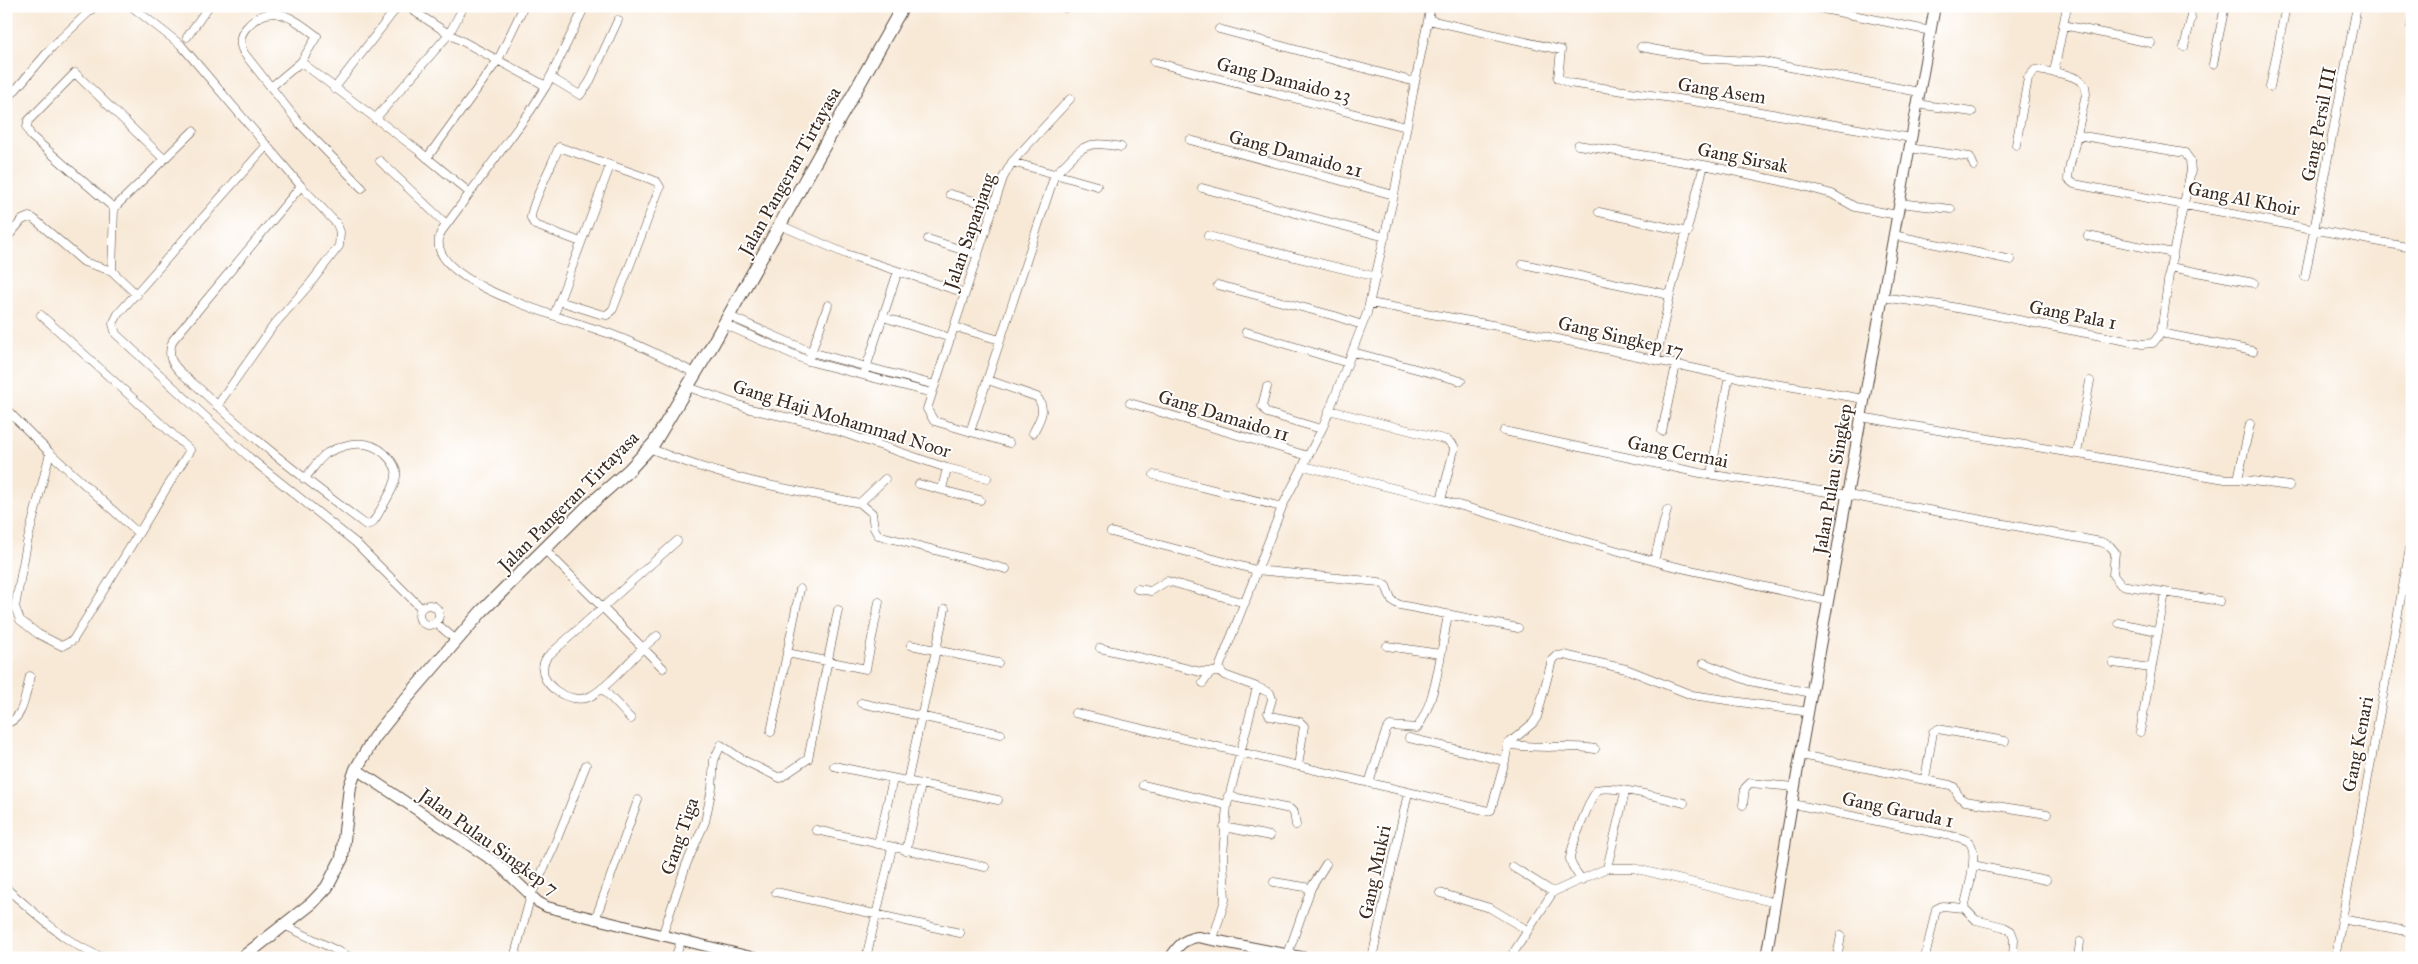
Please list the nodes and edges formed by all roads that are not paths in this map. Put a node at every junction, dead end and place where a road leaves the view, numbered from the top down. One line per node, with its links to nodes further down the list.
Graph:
1 (95, 6): 41 (street)
2 (131, 6): 50 (street)
3 (209, 6): 24 (street)
4 (398, 6): 38 (street)
5 (406, 6): 23 (street)
6 (464, 6): 23 (street)
7 (524, 6): 28 (street)
8 (584, 6): 33 (street)
9 (903, 6): 77 (main road, Jalan Pangeran Tirtayasa)
10 (1431, 6): 19 (street)
11 (1809, 6): 22 (street)
12 (1935, 6): 22 (street, Jalan Pulau Singkep)
13 (2067, 6): 20 (street)
14 (2190, 6): 27 (street)
15 (2225, 6): 31 (street)
16 (2286, 6): 37 (street)
17 (2356, 6): 78 (street, Gang Persil III)
18 (618, 20): 33 (street)
19 (1429, 20): 34 (street); 49 (street, Gang Asem)
20 (2063, 25): 25 (street); 32 (street)
21 (1219, 29): 34 (street)
22 (1931, 31): 39 (street, Jalan Pulau Singkep)
23 (449, 34): 28 (street); 44 (street)
24 (187, 37)
25 (2151, 43)
26 (1641, 46): 39 (street, Gang Asem)
27 (2184, 47)
28 (498, 60): 35 (street); 54 (street)
29 (301, 62): 36 (street); 36 (street); 38 (street)
30 (1154, 62): 45 (street, Gang Damaido 23)
31 (2214, 64)
32 (2054, 72): 47 (street); 52 (street)
33 (550, 77): 35 (street)
34 (1414, 82): 45 (street)
35 (546, 86): 66 (street)
36 (271, 87): 64 (street)
37 (2270, 87)
38 (334, 89): 44 (street)
39 (1919, 92): 42 (street, Jalan Pulau Singkep)
40 (1070, 99): 57 (street, Jalan Sapanjang)
41 (6, 101)
42 (1917, 104): 43 (street); 49 (street, Jalan Pulau Singkep)
43 (1972, 112)
44 (375, 120): 54 (street)
45 (1406, 126): 68 (street)
46 (193, 131): 55 (street)
47 (2077, 135): 70 (street); 70 (street, Gang Al Khoir)
48 (1190, 140): 68 (street, Gang Damaido 21)
49 (1910, 143): 60 (street); 69 (street, Jalan Pulau Singkep)
50 (267, 145): 62 (street); 100 (street)
51 (1578, 145): 58 (street, Gang Sirsak)
52 (2016, 145)
53 (1121, 147): 61 (street)
54 (428, 158): 66 (street)
55 (164, 159): 72 (street); 72 (street)
56 (380, 161): 76 (street)
57 (1012, 162): 61 (street); 71 (street, Jalan Sapanjang)
58 (1704, 165): 75 (street, Gang Sirsak); 79 (street)
59 (610, 166): 86 (street); 86 (street); 103 (street)
60 (1974, 166)
61 (1055, 174): 63 (street); 115 (street)
62 (301, 186): 136 (street); 136 (street)
63 (1097, 186)
64 (362, 188)
65 (1202, 188): 83 (street)
66 (470, 193): 76 (street)
67 (950, 194): 71 (street)
68 (1394, 195): 83 (street)
69 (1899, 203): 73 (street); 75 (street, Jalan Pulau Singkep)
70 (2185, 203): 78 (street, Gang Al Khoir); 88 (street)
71 (992, 206): 89 (street, Jalan Sapanjang)
72 (114, 208): 93 (street)
73 (1951, 209)
74 (1599, 212): 79 (street)
75 (1896, 216): 80 (street, Jalan Pulau Singkep)
76 (446, 224): 107 (street)
77 (780, 224): 94 (street); 109 (main road, Jalan Pangeran Tirtayasa)
78 (2314, 228): 87 (street, Gang Al Khoir); 96 (street, Gang Persil III)
79 (1688, 232): 101 (street)
80 (1893, 235): 90 (street); 102 (street, Jalan Pulau Singkep)
81 (1208, 236): 95 (street)
82 (2088, 236): 88 (street)
83 (1385, 237): 95 (street)
84 (6, 239): 93 (street)
85 (928, 239): 89 (street)
86 (581, 242): 103 (street)
87 (2412, 248)
88 (2173, 253): 92 (street)
89 (978, 255): 99 (street, Jalan Sapanjang)
90 (2011, 260)
91 (1522, 264): 101 (street)
92 (2170, 267): 97 (street); 113 (street)
93 (112, 271): 100 (street)
94 (898, 271): 99 (street); 108 (street)
95 (1377, 277): 104 (street)
96 (2305, 277)
97 (2254, 283)
98 (1218, 285): 110 (street)
99 (965, 292): 111 (street, Jalan Sapanjang)
100 (137, 295): 184 (street)
101 (1670, 295): 119 (street)
102 (1882, 297): 113 (street, Gang Pala 1); 134 (street, Jalan Pulau Singkep)
103 (559, 301): 107 (street)
104 (1370, 303): 110 (street); 119 (street, Gang Singkep 17)
105 (828, 305): 117 (street)
106 (41, 315): 169 (street)
107 (554, 315): 124 (street)
108 (883, 317): 114 (street); 123 (street)
109 (727, 320): 117 (street); 120 (street); 124 (main road, Jalan Pangeran Tirtayasa)
110 (1362, 325): 118 (street)
111 (955, 327): 114 (street, Jalan Sapanjang); 115 (street)
112 (1246, 332): 121 (street)
113 (2161, 333): 116 (street)
114 (951, 338): 130 (street, Jalan Sapanjang)
115 (1000, 340): 127 (street)
116 (2253, 351)
117 (811, 352): 120 (street); 123 (street)
118 (1353, 352): 121 (street); 128 (street)
119 (1656, 360): 122 (street, Gang Singkep 17)
120 (808, 361): 125 (street)
121 (1348, 363): 138 (street)
122 (1676, 365): 126 (street, Gang Singkep 17); 143 (street)
123 (867, 366): 125 (street); 130 (street)
124 (696, 374): 131 (main road, Jalan Pangeran Tirtayasa)
125 (863, 375): 133 (street)
126 (1729, 376): 134 (street, Gang Singkep 17); 153 (street)
127 (988, 380): 144 (street); 145 (street)
128 (1461, 381)
129 (2090, 381): 149 (street)
130 (935, 385): 133 (street, Jalan Sapanjang)
131 (688, 387): 147 (main road, Jalan Pangeran Tirtayasa); 152 (street, Gang Haji Mohammad Noor)
132 (1267, 387): 141 (street)
133 (932, 393): 144 (street, Jalan Sapanjang)
134 (1864, 399): 139 (street, Jalan Pulau Singkep)
135 (1130, 403): 150 (street, Gang Damaido 11)
136 (217, 406): 158 (street)
137 (6, 409): 148 (street)
138 (1329, 410): 141 (street); 164 (street)
139 (1861, 417): 149 (street); 162 (street, Jalan Pulau Singkep)
140 (2250, 424): 157 (street)
141 (1321, 429): 150 (street)
142 (1504, 431): 153 (street, Gang Cermai)
143 (1662, 431)
144 (970, 432): 146 (street, Jalan Sapanjang)
145 (1033, 432)
146 (1009, 443)
147 (649, 448): 165 (street); 172 (main road, Jalan Pangeran Tirtayasa)
148 (50, 453): 169 (street); 169 (street)
149 (2078, 453): 157 (street)
150 (1308, 456): 151 (street)
151 (1304, 466): 164 (street); 166 (street)
152 (947, 468): 155 (street, Gang Haji Mohammad Noor); 161 (street)
153 (1710, 474): 162 (street, Gang Cermai)
154 (1154, 475): 166 (street)
155 (986, 478)
156 (885, 479): 165 (street)
157 (2238, 479): 160 (street)
158 (304, 480): 158 (street)
159 (919, 484): 161 (street)
160 (2289, 486)
161 (942, 489): 163 (street)
162 (1848, 495): 178 (street, Gang Cermai); 179 (street, Jalan Pulau Singkep)
163 (980, 500)
164 (1441, 500): 173 (street)
165 (860, 504): 174 (street)
166 (1282, 506): 175 (street)
167 (1667, 510): 173 (street)
168 (1111, 532): 175 (street)
169 (138, 533)
170 (2412, 537): 275 (street, Gang Kenari)
171 (677, 541): 183 (street)
172 (545, 550): 183 (street); 193 (main road, Jalan Pangeran Tirtayasa)
173 (1654, 561): 179 (street)
174 (1006, 569)
175 (1256, 570): 182 (street); 187 (street)
176 (1137, 589): 182 (street)
177 (800, 590): 199 (street)
178 (2165, 593): 180 (street); 191 (street)
179 (1828, 601): 213 (street, Jalan Pulau Singkep)
180 (2220, 601)
181 (879, 602): 201 (street)
182 (1245, 603): 207 (street)
183 (602, 606): 196 (street); 212 (street)
184 (421, 608): 188 (street); 188 (street)
185 (945, 609): 198 (street)
186 (838, 610): 201 (street)
187 (1448, 615): 190 (street); 200 (street)
188 (436, 623): 193 (street)
189 (2119, 623): 191 (street)
190 (1518, 628)
191 (2157, 631): 206 (street)
192 (657, 636): 196 (street)
193 (456, 640): 233 (main road, Jalan Pangeran Tirtayasa)
194 (911, 645): 198 (street)
195 (1387, 646): 200 (street)
196 (641, 648): 205 (street); 212 (street)
197 (1100, 648): 208 (street)
198 (936, 650): 202 (street); 217 (street)
199 (787, 654): 201 (street); 220 (street)
200 (1440, 654): 237 (street)
201 (828, 662): 282 (street, Gang Tiga)
202 (998, 663)
203 (1704, 663): 213 (street)
204 (2113, 663): 206 (street)
205 (663, 668)
206 (2151, 668): 221 (street)
207 (1221, 672): 208 (street); 211 (street)
208 (1209, 674): 210 (street)
209 (30, 676): 219 (street)
210 (1203, 682)
211 (1258, 687): 227 (street); 232 (street)
212 (602, 688): 218 (street)
213 (1812, 693): 215 (street, Jalan Pulau Singkep)
214 (861, 703): 217 (street)
215 (1809, 712): 225 (street); 228 (street, Jalan Pulau Singkep)
216 (1075, 713): 227 (street)
217 (922, 715): 222 (street); 236 (street)
218 (631, 719)
219 (6, 723)
220 (771, 732)
221 (2140, 732)
222 (1001, 734)
223 (1409, 738): 229 (street)
224 (2005, 741): 235 (street)
225 (1508, 744): 226 (street); 229 (street)
226 (1595, 749)
227 (1240, 754): 232 (street); 243 (street)
228 (1801, 755): 235 (street); 240 (street, Jalan Pulau Singkep)
229 (1505, 761): 242 (street)
230 (586, 765): 271 (street)
231 (834, 766): 234 (street)
232 (1298, 766): 237 (street)
233 (356, 769): 271 (street, Jalan Pulau Singkep 7); 277 (main road, Jalan Pangeran Tirtayasa)
234 (893, 779): 236 (street); 255 (street)
235 (1925, 779): 250 (street)
236 (907, 782): 238 (street)
237 (1369, 783): 242 (street)
238 (921, 785): 245 (street); 257 (street)
239 (1143, 785): 248 (street)
240 (1795, 787): 247 (street, Jalan Pulau Singkep); 249 (street)
241 (1625, 792): 246 (street); 262 (street); 263 (street)
242 (1408, 793): 296 (street, Gang Mukri)
243 (1228, 796): 248 (street); 251 (street)
244 (638, 800): 276 (street)
245 (998, 800)
246 (1684, 803)
247 (1793, 804): 259 (street, Gang Garuda 1); 272 (street, Jalan Pulau Singkep)
248 (1227, 805): 252 (street)
249 (1743, 805)
250 (2047, 814)
251 (1296, 824)
252 (1224, 828): 254 (street); 283 (street)
253 (816, 830): 255 (street)
254 (1270, 836)
255 (878, 844): 256 (street)
256 (892, 848): 257 (street); 274 (street)
257 (906, 851): 260 (street)
258 (1326, 864): 267 (street)
259 (1973, 865): 264 (street); 273 (street, Gang Garuda 1)
260 (985, 867)
261 (1513, 867): 269 (street)
262 (1607, 868): 263 (street); 272 (street)
263 (1582, 880): 269 (street)
264 (2046, 880)
265 (1274, 882): 267 (street)
266 (6, 886): 287 (street)
267 (1311, 888): 286 (street)
268 (776, 892): 274 (street)
269 (1553, 892): 278 (street)
270 (1440, 893): 278 (street)
271 (531, 895): 276 (street, Jalan Pulau Singkep 7); 290 (street)
272 (1776, 903): 298 (street, Jalan Pulau Singkep)
273 (1964, 908): 300 (street); 301 (street)
274 (877, 914): 280 (street); 293 (street)
275 (2341, 919): 279 (street); 303 (street, Gang Kenari)
276 (595, 920): 282 (street, Jalan Pulau Singkep 7)
277 (284, 926): 288 (main road, Jalan Pangeran Tirtayasa); 289 (street)
278 (1527, 930): 297 (street)
279 (2412, 932)
280 (960, 933)
281 (1841, 935): 299 (street)
282 (662, 936): 284 (street, Jalan Pulau Singkep 7)
283 (1213, 939): 286 (street); 294 (street)
284 (680, 941): 291 (street); 292 (street, Jalan Pulau Singkep 7)
285 (2080, 942): 302 (street)
286 (1288, 954): 295 (street)
287 (104, 958)
288 (242, 958)
289 (352, 958)
290 (514, 958)
291 (675, 958)
292 (755, 958)
293 (866, 958)
294 (1170, 958)
295 (1306, 958)
296 (1372, 958)
297 (1510, 958)
298 (1766, 958)
299 (1837, 958)
300 (1925, 958)
301 (2013, 958)
302 (2078, 958)
303 (2335, 958)

